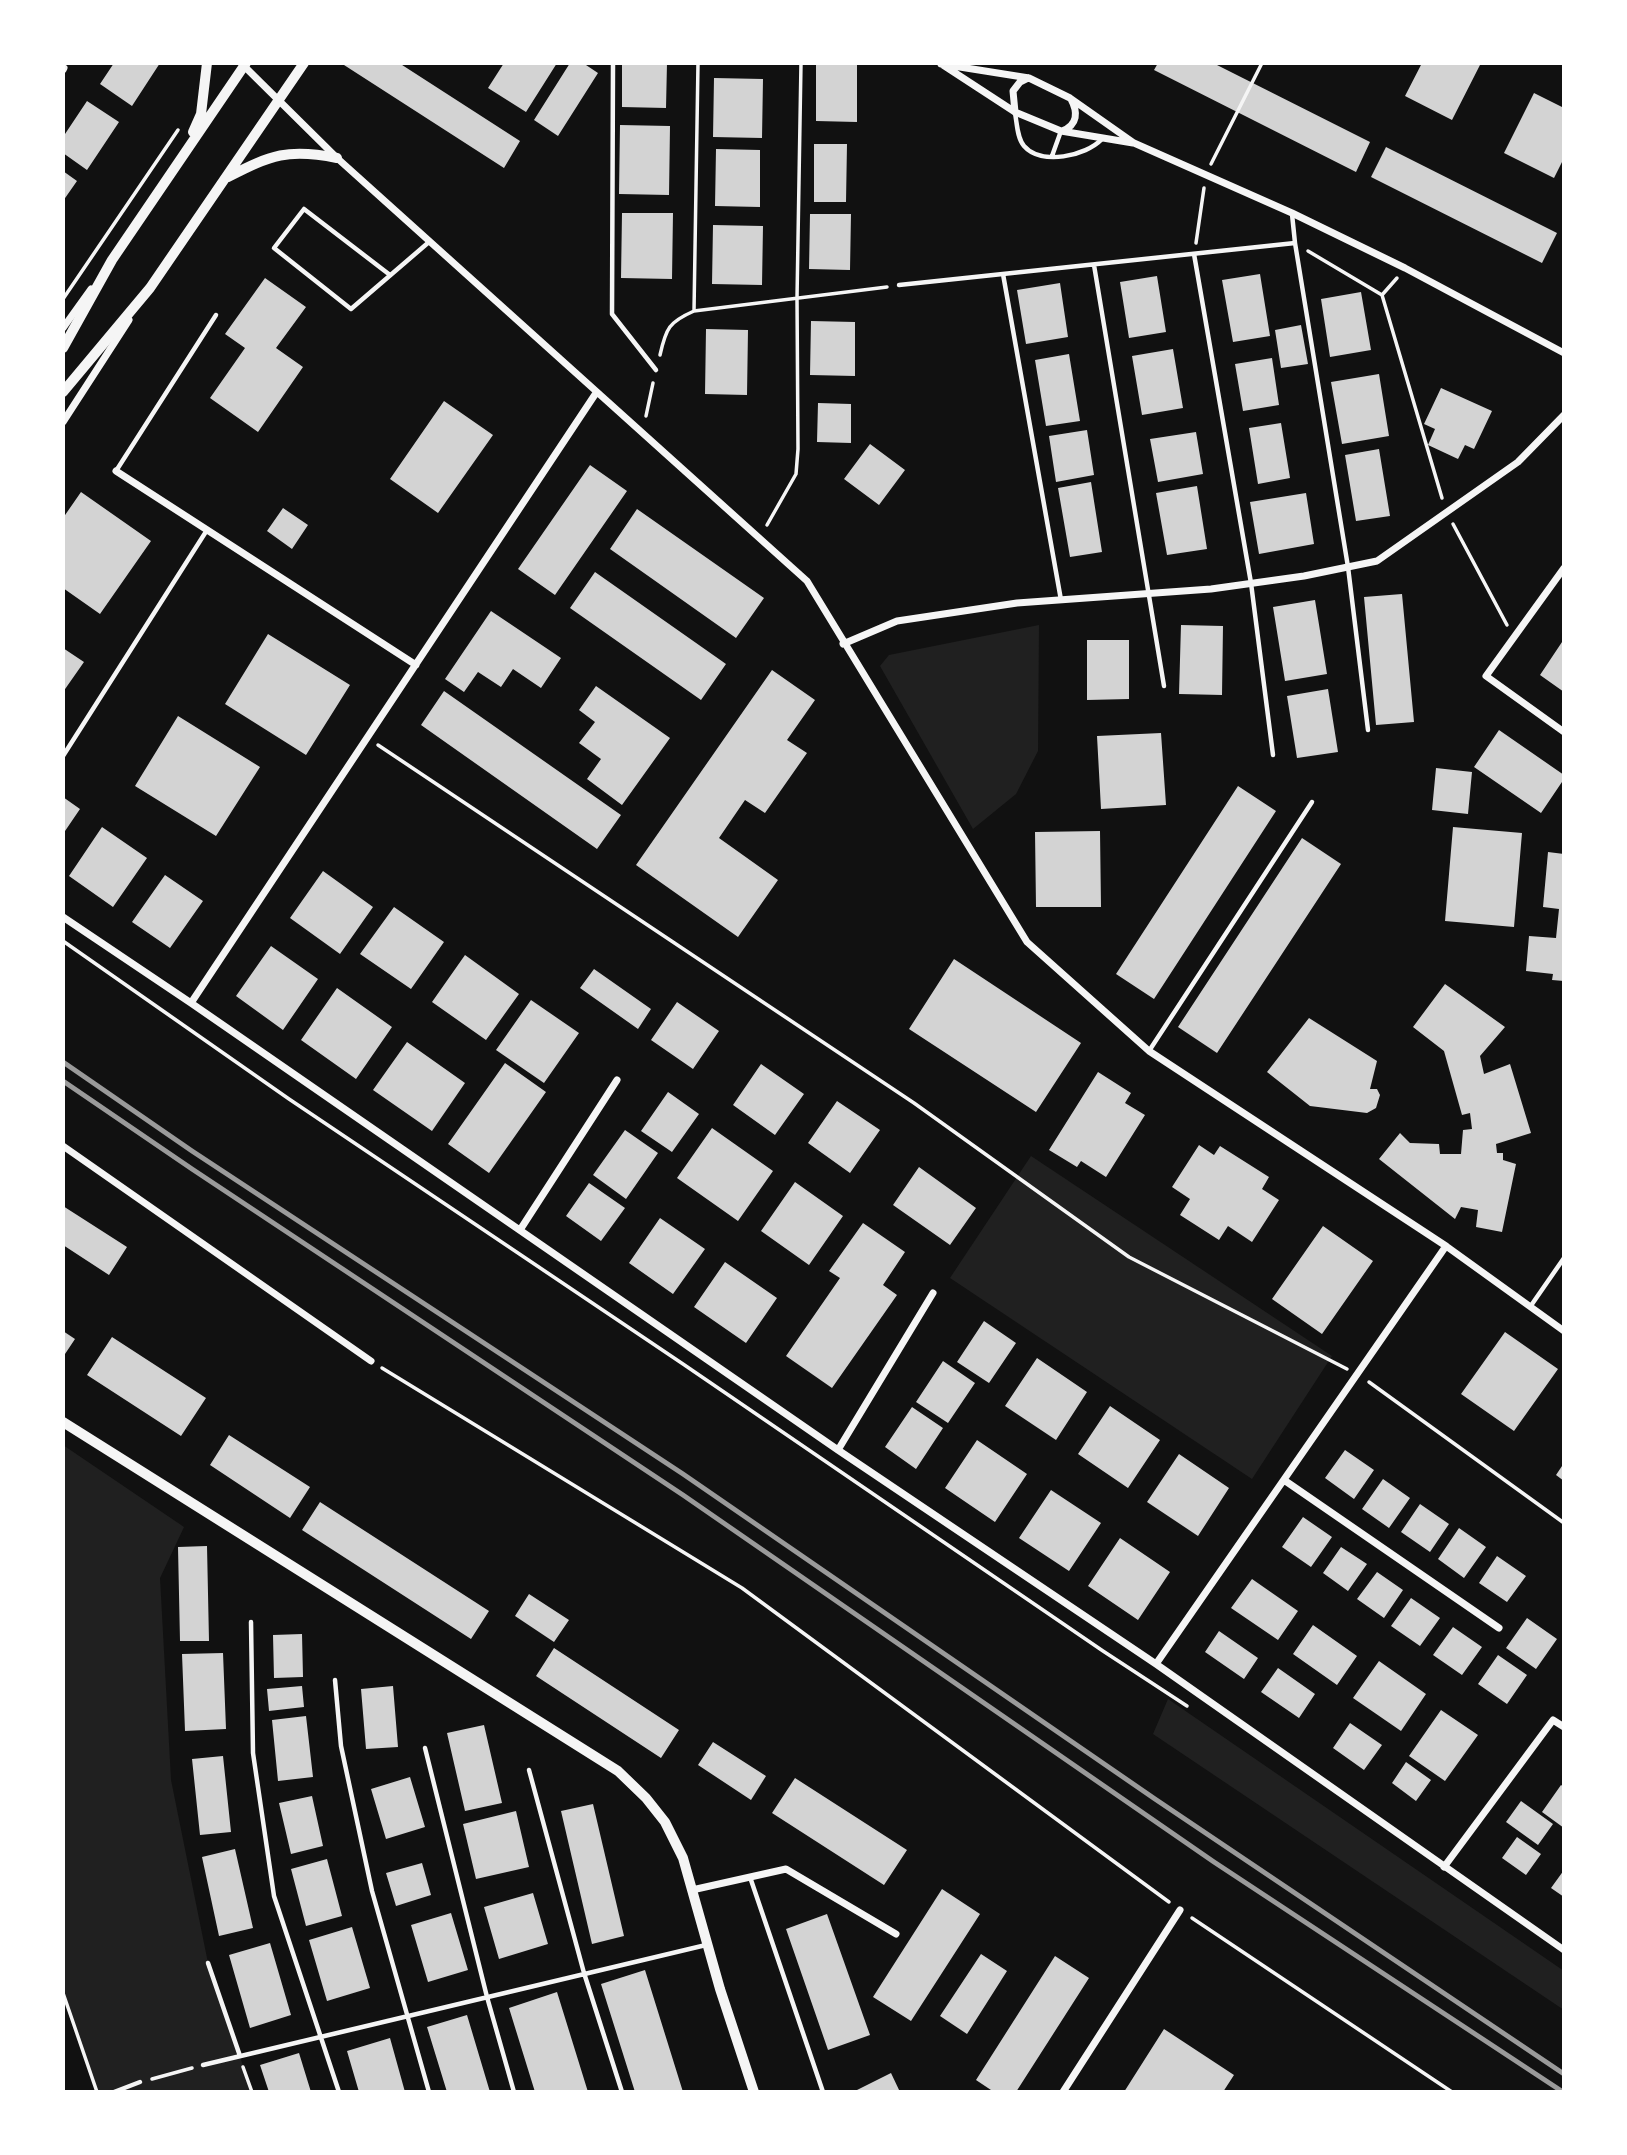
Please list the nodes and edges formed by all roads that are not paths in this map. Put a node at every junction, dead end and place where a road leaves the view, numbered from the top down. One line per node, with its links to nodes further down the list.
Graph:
1 (207, 63): 14 (street)
2 (304, 63): 8 (street)
3 (612, 63): 31 (lane)
4 (940, 63): 6 (street); 9 (street)
5 (244, 64): 8 (street); 14 (street)
6 (1029, 78): 7 (street); 9 (street)
7 (1070, 98): 10 (street); 12 (street)
8 (279, 101): 15 (street); 16 (street)
9 (1015, 112): 10 (street); 13 (lane)
10 (1061, 131): 11 (street); 13 (lane)
11 (1102, 139): 12 (street); 13 (lane)
12 (1134, 143): 17 (street)
13 (1052, 156)
14 (181, 158): 21 (street)
15 (337, 158): 16 (street); 18 (street)
16 (226, 178): 26 (street)
17 (1292, 213): 19 (lane); 30 (street)
18 (429, 242): 24 (lane); 33 (street)
19 (1294, 243): 20 (lane); 38 (lane)
20 (1194, 254): 22 (lane); 40 (lane)
21 (112, 260): 28 (street); 29 (street)
22 (1094, 265): 23 (lane); 41 (lane)
23 (1003, 274): 25 (lane); 42 (lane)
24 (390, 275): 24 (lane)
25 (900, 285)
26 (150, 288): 32 (street); 35 (street)
27 (216, 316): 36 (lane)
28 (63, 328)
29 (63, 348)
30 (1564, 353)
31 (656, 370)
32 (63, 392)
33 (596, 393): 43 (street); 44 (street)
34 (1564, 415): 38 (street)
35 (63, 422)
36 (116, 471): 37 (street)
37 (208, 530): 44 (street); 49 (lane)
38 (1349, 568): 40 (street); 46 (lane)
39 (1564, 568): 47 (street)
40 (1251, 583): 41 (street); 48 (lane)
41 (1149, 594): 42 (street); 45 (lane)
42 (1061, 600): 43 (street)
43 (843, 644): 53 (street)
44 (416, 665): 52 (street)
45 (1164, 687)
46 (1368, 730)
47 (1564, 732)
48 (1273, 755)
49 (63, 756)
50 (1312, 802): 53 (lane)
51 (63, 917): 52 (street)
52 (191, 1003): 56 (street)
53 (1149, 1051): 57 (street)
54 (617, 1080): 56 (street)
55 (63, 1146): 62 (street)
56 (520, 1230): 64 (street)
57 (1446, 1246): 60 (street); 65 (street)
58 (1564, 1258): 60 (lane)
59 (933, 1293): 64 (street)
60 (1530, 1307): 61 (street)
61 (1564, 1331)
62 (371, 1361)
63 (63, 1422): 75 (street)
64 (838, 1450): 68 (street)
65 (1284, 1480): 67 (street); 68 (street)
66 (251, 1622): 84 (lane)
67 (1499, 1628)
68 (1156, 1664): 73 (street)
69 (335, 1680): 83 (lane)
70 (1564, 1727): 73 (street)
71 (425, 1748): 82 (lane)
72 (529, 1770): 81 (lane)
73 (1444, 1867): 79 (street)
74 (750, 1877): 75 (street); 77 (street); 94 (lane)
75 (692, 1890): 78 (street)
76 (1180, 1910): 95 (street)
77 (896, 1934)
78 (707, 1944): 81 (lane); 93 (street)
79 (1564, 1950)
80 (208, 1963): 85 (lane)
81 (584, 1973): 82 (lane); 92 (lane)
82 (487, 1997): 83 (lane); 91 (lane)
83 (407, 2015): 84 (lane); 90 (lane)
84 (322, 2036): 85 (lane); 89 (lane)
85 (240, 2056): 86 (lane)
86 (202, 2065)
87 (140, 2082): 88 (lane)
88 (114, 2092)
89 (338, 2092)
90 (429, 2092)
91 (514, 2092)
92 (622, 2092)
93 (754, 2092)
94 (823, 2092)
95 (1063, 2092)

